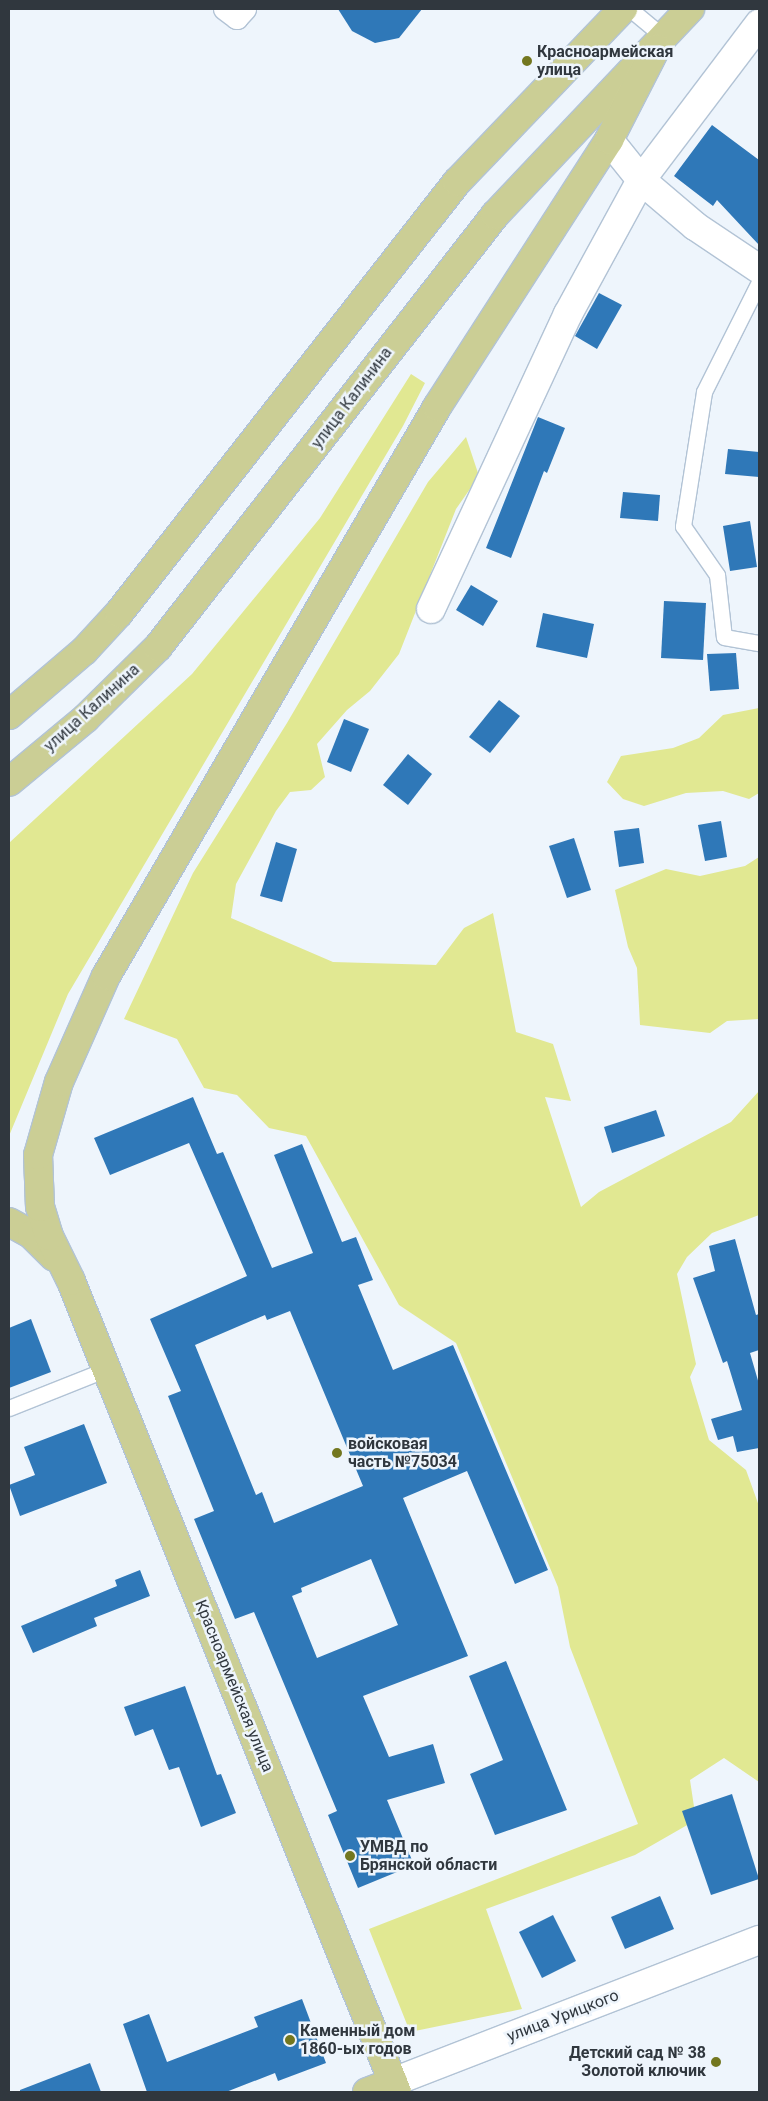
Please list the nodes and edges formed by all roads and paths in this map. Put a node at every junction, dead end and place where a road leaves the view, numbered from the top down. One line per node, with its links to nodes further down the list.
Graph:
1 (225, 9): 2 (street)
2 (245, 9)
3 (623, 9): 14 (main road)
4 (630, 9): 7 (lane)
5 (690, 9): 7 (main road, улица Калинина)
6 (759, 24): 9 (street)
7 (660, 43): 8 (main road); 15 (main road, улица Калинина)
8 (609, 140): 9 (street); 17 (main road)
9 (641, 180): 10 (street); 12 (street)
10 (759, 269)
11 (759, 282): 13 (lane)
12 (431, 609)
13 (759, 643)
14 (9, 715)
15 (9, 782)
16 (9, 1222): 17 (main road)
17 (71, 1280): 18 (main road, Красноармейская улица)
18 (107, 1369): 19 (lane); 21 (main road, Красноармейская улица)
19 (9, 1408)
20 (759, 1940): 21 (street, улица Урицкого)
21 (395, 2087): 22 (main road, улица Урицкого)
22 (367, 2092)

